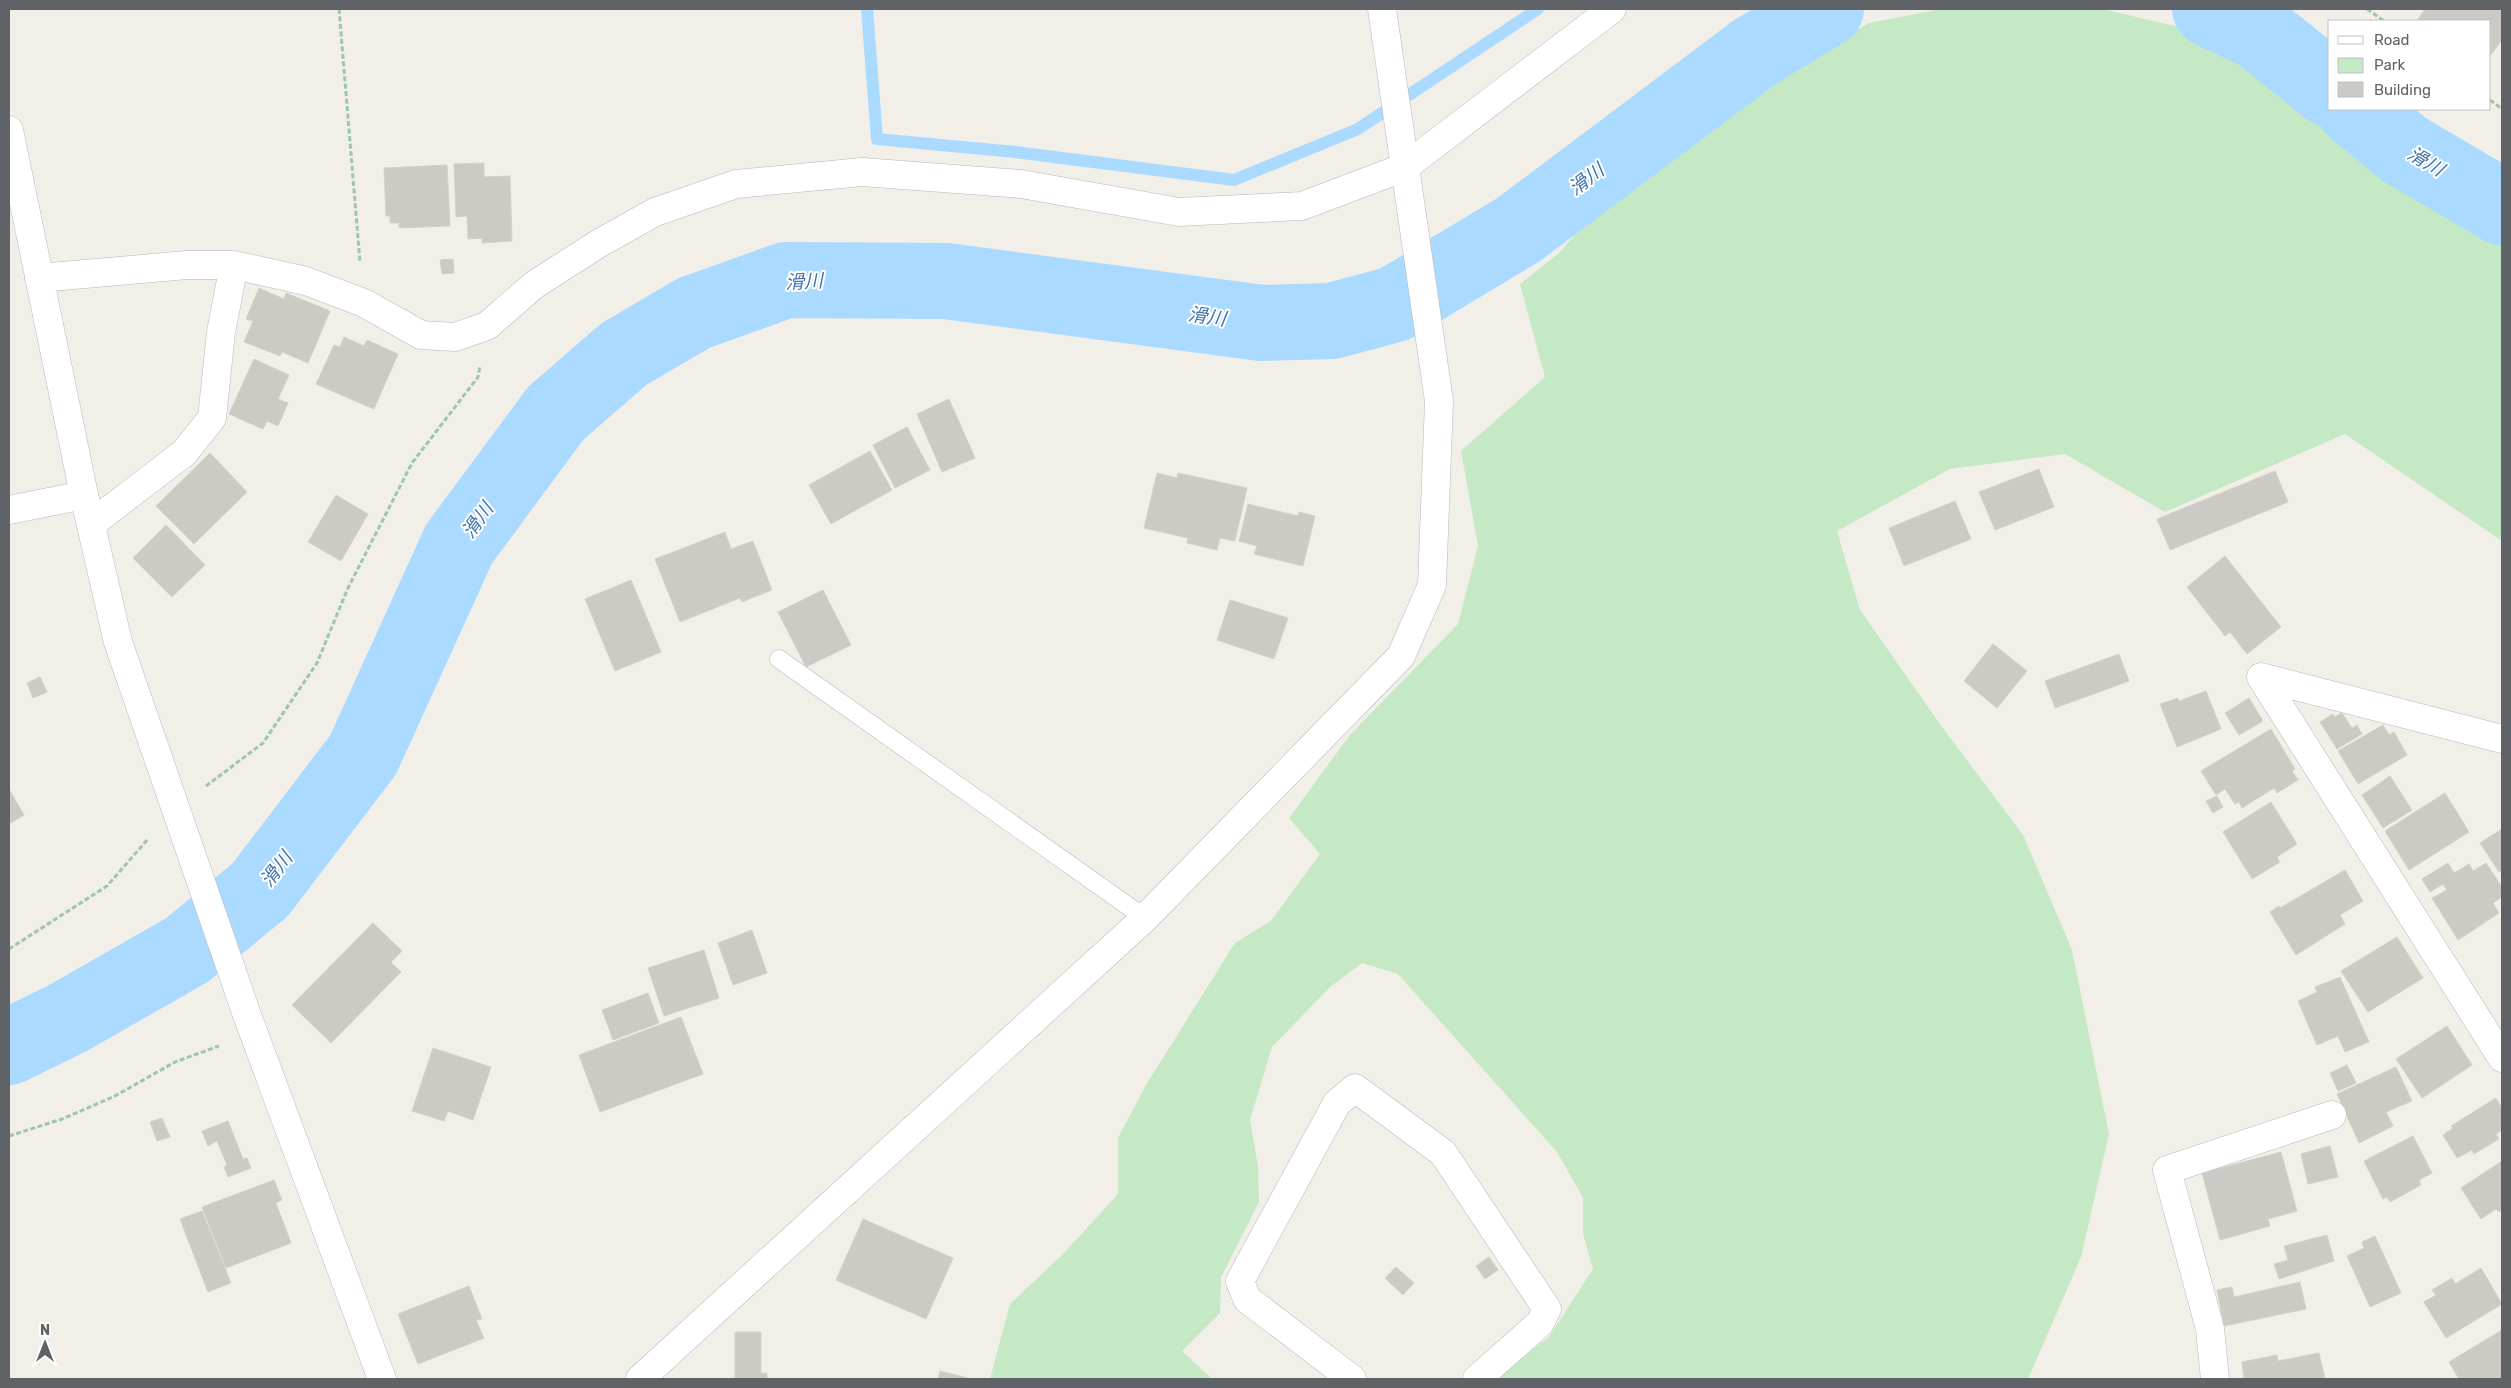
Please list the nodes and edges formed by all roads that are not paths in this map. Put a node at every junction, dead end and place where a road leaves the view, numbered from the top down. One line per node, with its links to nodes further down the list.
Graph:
1 (1382, 9): 4 (street)
2 (1612, 9): 4 (street)
3 (9, 130): 6 (street)
4 (1407, 179): 5 (street); 12 (street)
5 (234, 265): 6 (street); 9 (street)
6 (39, 278): 7 (street)
7 (84, 495): 8 (street); 9 (street)
8 (9, 510)
9 (90, 524): 15 (street)
10 (779, 659): 12 (lane)
11 (2502, 739): 13 (street)
12 (1145, 918): 16 (street)
13 (2502, 1058)
14 (2332, 1115): 19 (street)
15 (382, 1379)
16 (640, 1379)
17 (1352, 1379): 18 (street)
18 (1477, 1379)
19 (2215, 1379)

